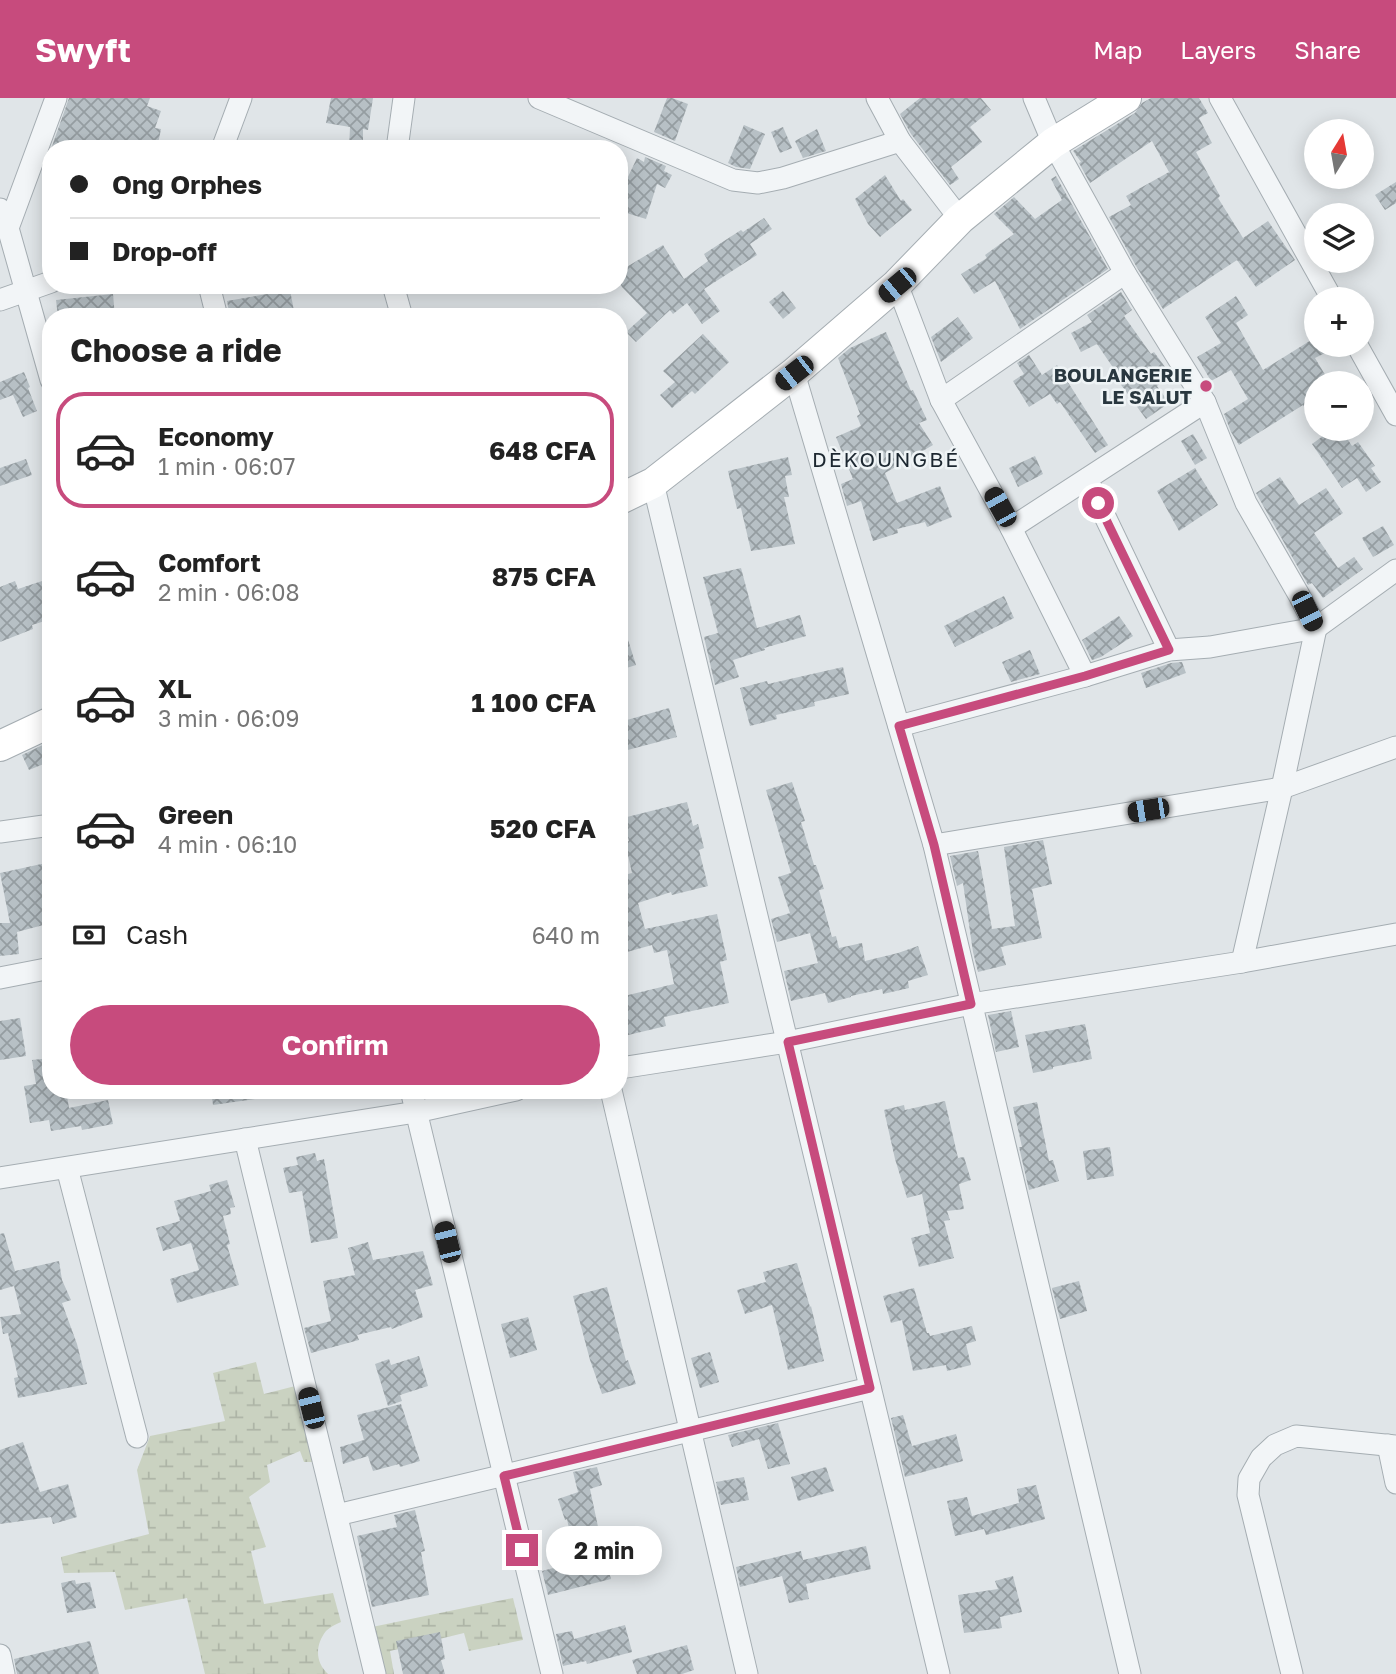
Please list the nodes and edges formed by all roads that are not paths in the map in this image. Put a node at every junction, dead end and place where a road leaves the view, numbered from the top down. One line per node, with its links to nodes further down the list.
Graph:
1 (56, 98): 13 (street)
2 (241, 98): 9 (street)
3 (404, 98): 10 (street)
4 (539, 98): 11 (street)
5 (1034, 98): 12 (street)
6 (1126, 98): 12 (street)
7 (1220, 98): 18 (street)
8 (875, 101): 11 (street)
9 (225, 140)
10 (398, 140)
11 (900, 141): 14 (street)
12 (1053, 143): 14 (street); 15 (street)
13 (4, 219): 19 (street)
14 (960, 219): 16 (street)
15 (1125, 272): 24 (street); 25 (street)
16 (897, 285): 23 (street); 24 (street)
17 (42, 286): 19 (street)
18 (1325, 287)
19 (26, 292): 20 (street); 21 (street)
20 (0, 300)
21 (42, 348)
22 (1364, 357): 26 (street)
23 (794, 373): 28 (street); 36 (street)
24 (941, 400): 30 (street)
25 (1205, 402): 27 (street); 32 (street)
26 (1396, 415)
27 (1087, 479): 30 (street); 33 (street)
28 (653, 483): 29 (street); 48 (street)
29 (628, 495)
30 (1012, 528): 34 (street)
31 (1396, 570): 32 (street)
32 (1316, 628): 33 (street); 39 (street)
33 (1169, 650): 34 (street)
34 (1085, 676): 36 (street)
35 (42, 726): 37 (street)
36 (899, 726): 42 (street)
37 (0, 746)
38 (1396, 747): 39 (street)
39 (1282, 788): 42 (street); 44 (street)
40 (42, 826): 41 (street)
41 (0, 832)
42 (934, 845): 47 (street)
43 (1396, 934): 44 (street)
44 (1242, 962): 47 (street)
45 (42, 970): 46 (street)
46 (0, 978)
47 (971, 1004): 48 (street); 70 (street)
48 (788, 1042): 49 (street); 57 (street)
49 (628, 1067)
50 (413, 1099): 53 (street)
51 (475, 1099): 53 (street)
52 (613, 1099): 58 (street)
53 (416, 1112): 54 (street); 61 (street)
54 (245, 1139): 55 (street); 63 (street)
55 (67, 1167): 56 (street); 59 (street)
56 (0, 1178)
57 (870, 1388): 58 (street); 69 (street)
58 (691, 1431): 61 (street); 68 (street)
59 (137, 1437)
60 (1392, 1445): 62 (street); 71 (street)
61 (504, 1476): 63 (street); 67 (street)
62 (1396, 1483)
63 (337, 1516): 66 (street)
64 (0, 1655): 65 (street)
65 (4, 1674)
66 (376, 1674)
67 (552, 1674)
68 (747, 1674)
69 (939, 1674)
70 (1130, 1674)
71 (1292, 1674)

